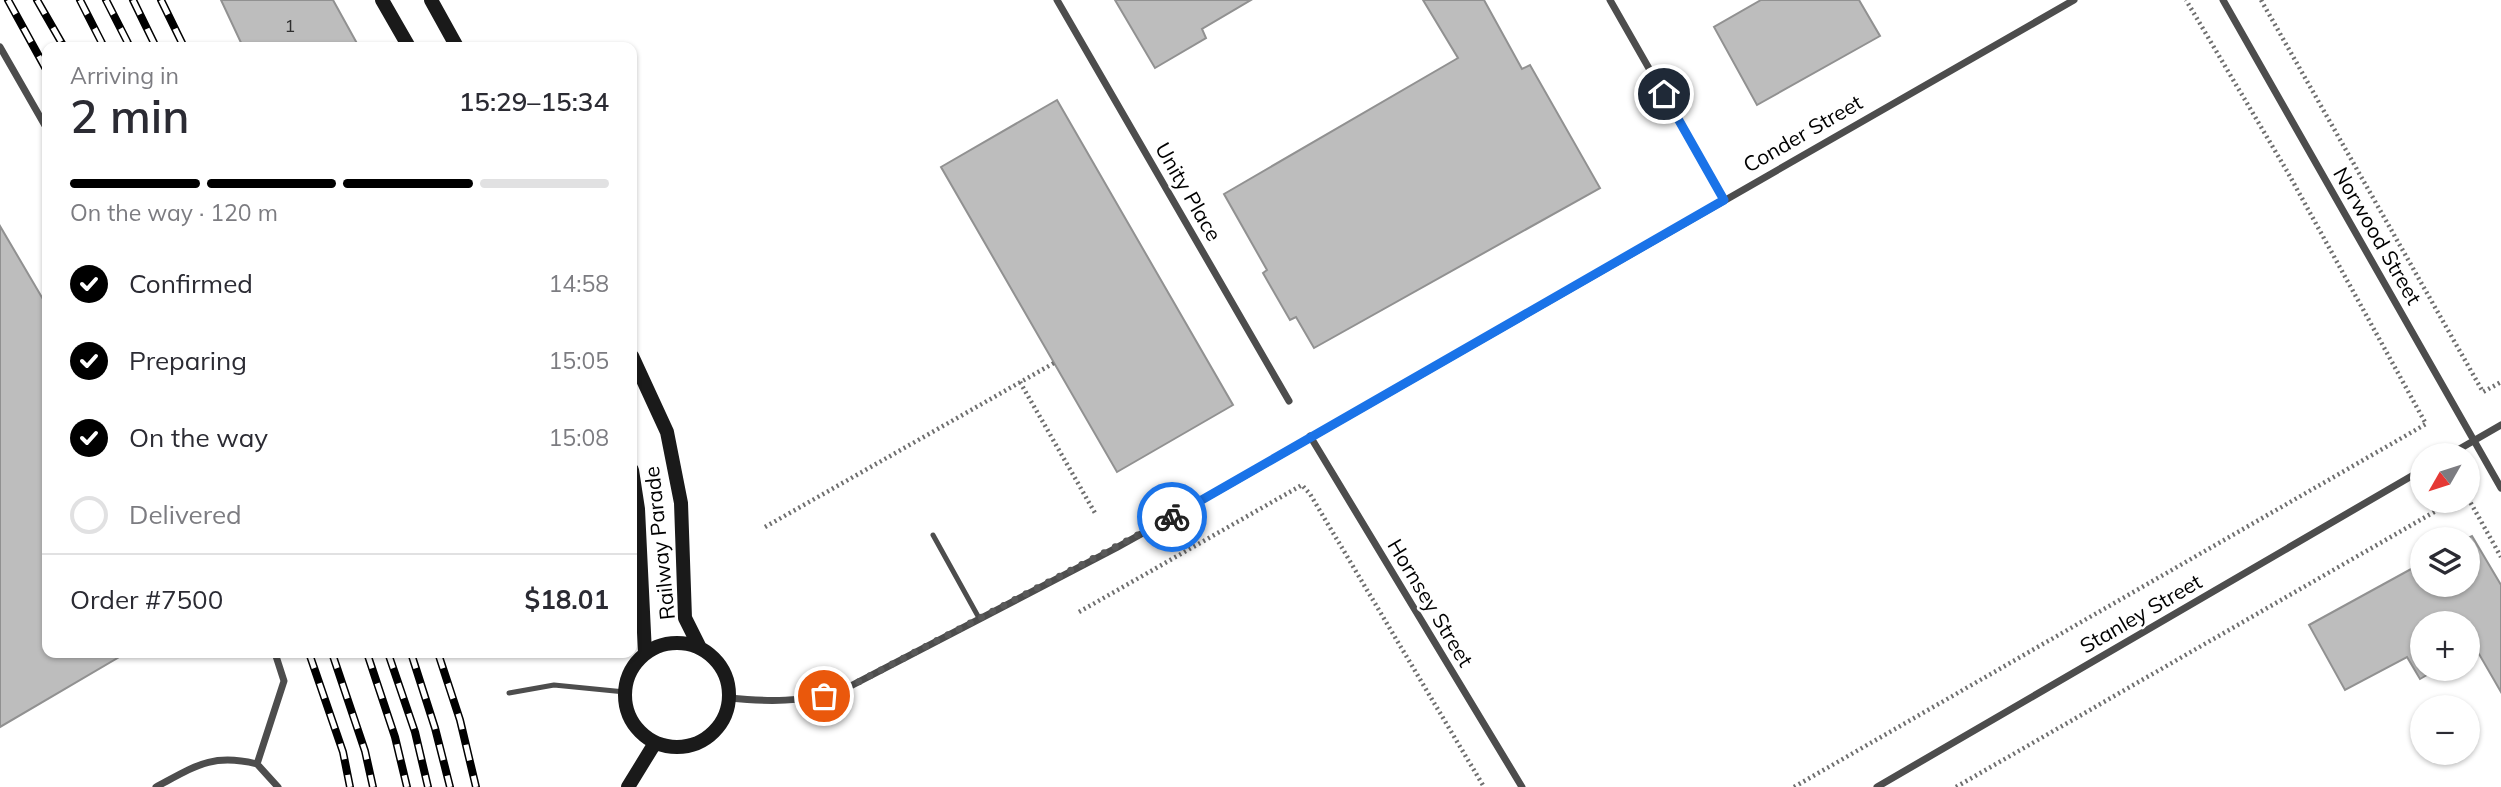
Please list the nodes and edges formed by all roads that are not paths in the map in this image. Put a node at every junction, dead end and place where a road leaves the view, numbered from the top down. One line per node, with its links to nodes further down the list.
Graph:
1 (382, 0): 7 (main road)
2 (430, 0): 8 (main road)
3 (1057, 0): 13 (street, Unity Place)
4 (1610, 0): 11 (street)
5 (2074, 0): 11 (street, Conder Street)
6 (2223, 0): 16 (street, Norwood Street)
7 (406, 42)
8 (454, 42)
9 (0, 47): 10 (street)
10 (42, 120)
11 (1724, 200): 15 (street, Conder Street)
12 (637, 367): 23 (main road, Railway Parade)
13 (1289, 401)
14 (2501, 425): 16 (street)
15 (1310, 436): 22 (street, Conder Street); 34 (street, Hornsey Street)
16 (2473, 441): 17 (street); 19 (street, Norwood Street)
17 (2470, 443)
18 (2410, 477): 35 (street, Stanley Street)
19 (2501, 488)
20 (637, 502): 24 (main road, Railway Parade)
21 (933, 535): 22 (lane)
22 (979, 618): 28 (street, Conder Street)
23 (700, 648): 24 (main road); 28 (main road)
24 (645, 653): 26 (main road)
25 (277, 658): 30 (street)
26 (625, 692): 27 (lane); 29 (main road)
27 (509, 693)
28 (729, 698): 29 (main road)
29 (655, 743): 33 (main road)
30 (257, 764): 31 (street); 32 (street)
31 (156, 787)
32 (278, 787)
33 (628, 787)
34 (1522, 787)
35 (1877, 787)

